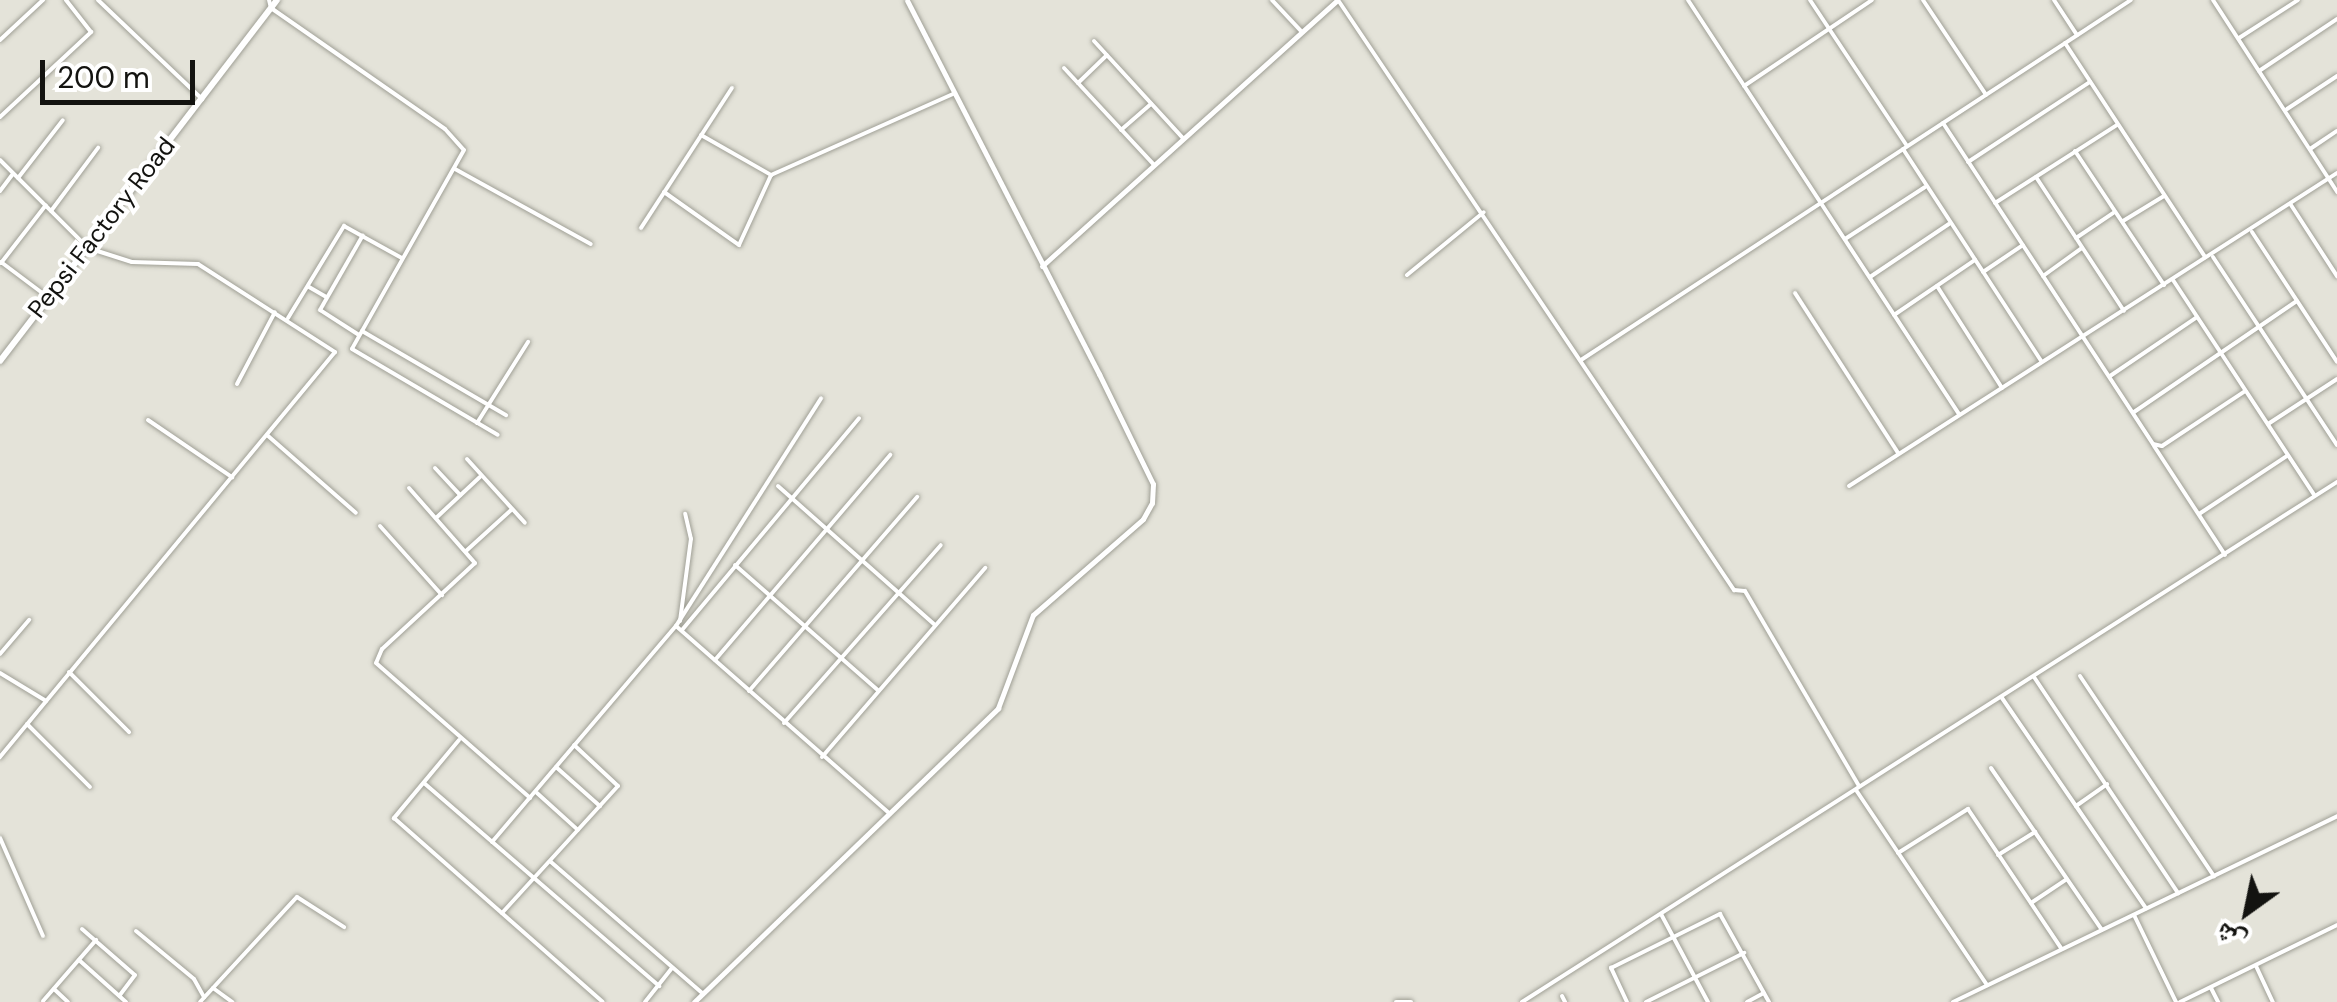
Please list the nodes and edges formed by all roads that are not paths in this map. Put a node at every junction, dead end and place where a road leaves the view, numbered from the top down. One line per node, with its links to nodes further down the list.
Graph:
1 (43, 0): 21 (street)
2 (66, 0): 37 (street)
3 (98, 0): 34 (street)
4 (907, 0): 32 (street)
5 (1272, 0): 18 (street)
6 (1338, 0): 18 (street); 68 (street)
7 (1688, 0): 30 (street)
8 (1810, 0): 17 (street)
9 (1872, 0): 17 (street)
10 (1923, 0): 33 (street)
11 (2054, 0): 19 (street)
12 (2131, 0): 19 (street)
13 (2298, 0): 20 (street)
14 (2215, 1): 20 (street)
15 (272, 3): 34 (main road, Pepsi Factory Road); 52 (street)
16 (2337, 18): 26 (street)
17 (1828, 28): 30 (street); 46 (street)
18 (1301, 32): 44 (street)
19 (2077, 35): 23 (street)
20 (2238, 38): 26 (street)
21 (0, 40)
22 (1094, 41): 24 (street)
23 (2065, 43): 28 (street); 33 (street)
24 (1107, 55): 29 (street); 35 (street)
25 (1064, 68): 29 (street)
26 (2259, 71): 36 (street)
27 (2337, 76): 36 (street)
28 (2090, 82): 40 (street); 50 (street)
29 (1078, 83): 41 (street)
30 (1744, 86): 64 (street)
31 (732, 88): 43 (street)
32 (955, 94): 54 (street); 85 (street)
33 (1986, 94): 39 (street)
34 (202, 99): 79 (main road, Pepsi Factory Road)
35 (1151, 104): 41 (street); 44 (street)
36 (2285, 110): 47 (street)
37 (0, 117)
38 (63, 120): 55 (street)
39 (1943, 123): 46 (street); 50 (street)
40 (2117, 125): 48 (street); 62 (street)
41 (1121, 130): 51 (street)
42 (2337, 131): 47 (street)
43 (702, 135): 54 (street); 60 (street)
44 (1183, 138): 51 (street)
45 (98, 148): 67 (street)
46 (1905, 148): 58 (street); 64 (street)
47 (2310, 149): 57 (street)
48 (2075, 151): 56 (street); 69 (street)
49 (0, 160): 55 (street)
50 (1968, 162): 63 (street)
51 (1154, 165): 85 (street)
52 (456, 169): 77 (street); 82 (street)
53 (2337, 172): 57 (street)
54 (771, 174): 60 (street)
55 (16, 176): 59 (street); 66 (street)
56 (2036, 177): 63 (street); 75 (street)
57 (2328, 178): 61 (street); 65 (street)
58 (1927, 186): 71 (street); 76 (street)
59 (0, 191)
60 (664, 192): 72 (street)
61 (2337, 192)
62 (2164, 196): 70 (street); 81 (street)
63 (1995, 203): 78 (street)
64 (1820, 204): 76 (street); 109 (street)
65 (2290, 204): 73 (street); 89 (street)
66 (46, 205): 67 (street); 84 (street)
67 (51, 211): 79 (street)
68 (1484, 212): 87 (street); 109 (street)
69 (2115, 212): 70 (street); 75 (street)
70 (2123, 222): 94 (street)
71 (1950, 224): 83 (street); 90 (street)
72 (642, 228)
73 (2250, 230): 81 (street); 98 (street)
74 (363, 235): 82 (street); 92 (street); 97 (street)
75 (2076, 238): 80 (street)
76 (1845, 239): 90 (street)
77 (591, 244)
78 (2022, 245): 86 (street); 88 (street)
79 (88, 248): 96 (main road, Pepsi Factory Road); 100 (street)
80 (2082, 248): 88 (street); 99 (street)
81 (2209, 257): 91 (street); 104 (street)
82 (402, 258): 105 (street)
83 (1976, 260): 86 (street); 93 (street)
84 (1, 262): 96 (street)
85 (1042, 266): 199 (street)
86 (1983, 272): 111 (street)
87 (1407, 276)
88 (2043, 276): 106 (street)
89 (2337, 276)
90 (1870, 277): 101 (street)
91 (2173, 280): 94 (street); 102 (street)
92 (307, 286): 97 (street); 103 (street)
93 (1937, 286): 101 (street); 116 (street)
94 (2164, 286): 99 (street)
95 (1795, 293): 132 (street)
96 (49, 298): 110 (main road, Pepsi Factory Road)
97 (326, 298): 105 (street)
98 (2297, 301): 104 (street); 112 (street)
99 (2124, 311): 106 (street)
100 (275, 312): 103 (street); 115 (street)
101 (1894, 316): 122 (street)
102 (2197, 316): 108 (street); 113 (street)
103 (287, 320): 128 (street)
104 (2258, 325): 108 (street); 119 (street)
105 (361, 333): 120 (street); 126 (street)
106 (2083, 336): 111 (street); 113 (street)
107 (528, 342): 120 (street)
108 (2221, 351): 117 (street); 121 (street)
109 (1580, 360): 194 (street)
110 (0, 361)
111 (2042, 362): 116 (street)
112 (2337, 362)
113 (2110, 376): 121 (street)
114 (2337, 379): 119 (street)
115 (237, 384)
116 (2002, 388): 122 (street)
117 (2245, 390): 127 (street); 130 (street)
118 (821, 398): 165 (street)
119 (2307, 398): 127 (street); 131 (street)
120 (488, 404): 123 (street); 126 (street)
121 (2134, 412): 130 (street)
122 (1960, 414): 132 (street)
123 (506, 415)
124 (859, 418): 146 (street)
125 (148, 420): 138 (street)
126 (477, 423): 129 (street)
127 (2268, 424): 134 (street)
128 (266, 435): 138 (street); 148 (street)
129 (498, 435)
130 (2153, 444): 150 (street)
131 (2337, 445)
132 (1898, 454): 141 (street)
133 (890, 455): 154 (street)
134 (2288, 455): 144 (street); 150 (street)
135 (467, 459): 137 (street)
136 (436, 468): 143 (street)
137 (482, 476): 143 (street); 147 (street)
138 (232, 477): 173 (street)
139 (2337, 482): 144 (street)
140 (778, 486): 146 (street)
141 (1848, 486)
142 (409, 488): 151 (street)
143 (460, 495): 151 (street)
144 (2315, 496): 157 (street)
145 (917, 497): 158 (street)
146 (793, 498): 154 (street); 159 (street)
147 (512, 509): 152 (street); 156 (street)
148 (356, 513)
149 (685, 514): 162 (street)
150 (2199, 514): 157 (street)
151 (436, 518): 156 (street)
152 (525, 523)
153 (380, 526): 164 (street)
154 (828, 529): 158 (street); 163 (street)
155 (941, 545): 161 (street)
156 (466, 551): 164 (street)
157 (2226, 554): 176 (street)
158 (863, 560): 161 (street); 169 (street)
159 (735, 565): 163 (street); 168 (street)
160 (984, 568): 167 (street)
161 (898, 591): 167 (street); 171 (street)
162 (688, 594): 165 (street); 168 (street)
163 (769, 594): 169 (street); 172 (street)
164 (442, 595): 184 (street)
165 (695, 598): 168 (street)
166 (29, 620): 170 (street)
167 (934, 625): 178 (street)
168 (679, 626): 172 (street); 185 (street)
169 (806, 627): 171 (street); 177 (street)
170 (0, 654)
171 (842, 657): 178 (street); 181 (street)
172 (714, 660): 177 (street)
173 (69, 672): 180 (street); 183 (street)
174 (0, 673): 180 (street)
175 (2080, 676): 208 (street)
176 (2034, 677): 179 (street); 192 (street)
177 (749, 690): 181 (street)
178 (878, 690): 187 (street)
179 (2001, 698): 194 (street); 198 (street)
180 (46, 700): 182 (street)
181 (784, 722): 187 (street)
182 (27, 724): 186 (street); 193 (street)
183 (129, 732)
184 (460, 739): 191 (street); 196 (street)
185 (574, 745): 189 (street); 197 (street)
186 (3, 748): 188 (street)
187 (822, 756): 199 (street)
188 (0, 757)
189 (556, 767): 195 (street); 197 (street)
190 (1991, 768): 202 (street)
191 (422, 781): 204 (street); 214 (street)
192 (2107, 784): 198 (street); 211 (street)
193 (90, 787)
194 (1857, 787): 205 (street); 215 (street)
195 (535, 791): 196 (street); 201 (street)
196 (530, 798): 204 (street)
197 (600, 806): 201 (street)
198 (2076, 806): 213 (street)
199 (888, 812): 236 (street)
200 (2337, 816): 208 (street)
201 (578, 830): 207 (street)
202 (2034, 832): 206 (street); 210 (street)
203 (0, 838): 222 (street)
204 (492, 842): 209 (street)
205 (1898, 854): 206 (street); 231 (street)
206 (1998, 855): 212 (street)
207 (549, 860): 209 (street); 229 (street)
208 (2214, 876): 211 (street)
209 (532, 879): 214 (street); 232 (street)
210 (2067, 879): 212 (street); 220 (street)
211 (2178, 892): 213 (street)
212 (2030, 903): 225 (street)
213 (2146, 908): 216 (street)
214 (502, 913): 246 (street)
215 (1660, 913): 223 (street); 251 (street)
216 (2134, 915): 220 (street); 258 (street)
217 (2337, 925): 228 (street)
218 (344, 927): 234 (street)
219 (82, 928): 224 (street)
220 (2102, 930): 225 (street)
221 (136, 931): 240 (street)
222 (43, 936)
223 (1674, 937): 226 (street); 230 (street); 241 (street)
224 (96, 940): 227 (street); 238 (street)
225 (2062, 949): 231 (street)
226 (1744, 954): 230 (street); 237 (street)
227 (79, 960): 235 (street); 238 (street)
228 (2256, 965): 233 (street); 260 (street)
229 (672, 968): 232 (street); 236 (street)
230 (1695, 977): 253 (street); 254 (street)
231 (1988, 985): 239 (street)
232 (659, 986): 247 (street)
233 (2211, 987): 258 (street); 259 (street)
234 (213, 988): 240 (street); 245 (street)
235 (54, 989): 242 (street); 243 (street)
236 (702, 993): 248 (street)
237 (1764, 993): 255 (street); 256 (street)
238 (120, 996): 244 (street)
239 (1967, 999): 257 (street)
240 (202, 1000)
241 (1625, 1000): 252 (street)
242 (43, 1001)
243 (68, 1002)
244 (126, 1002)
245 (232, 1002)
246 (602, 1002)
247 (645, 1002)
248 (694, 1002)
249 (1396, 1002): 250 (street)
250 (1410, 1002)
251 (1523, 1002)
252 (1617, 1002)
253 (1646, 1002)
254 (1708, 1002)
255 (1747, 1002)
256 (1769, 1002)
257 (1953, 1002)
258 (2178, 1002)
259 (2218, 1002)
260 (2273, 1002)

